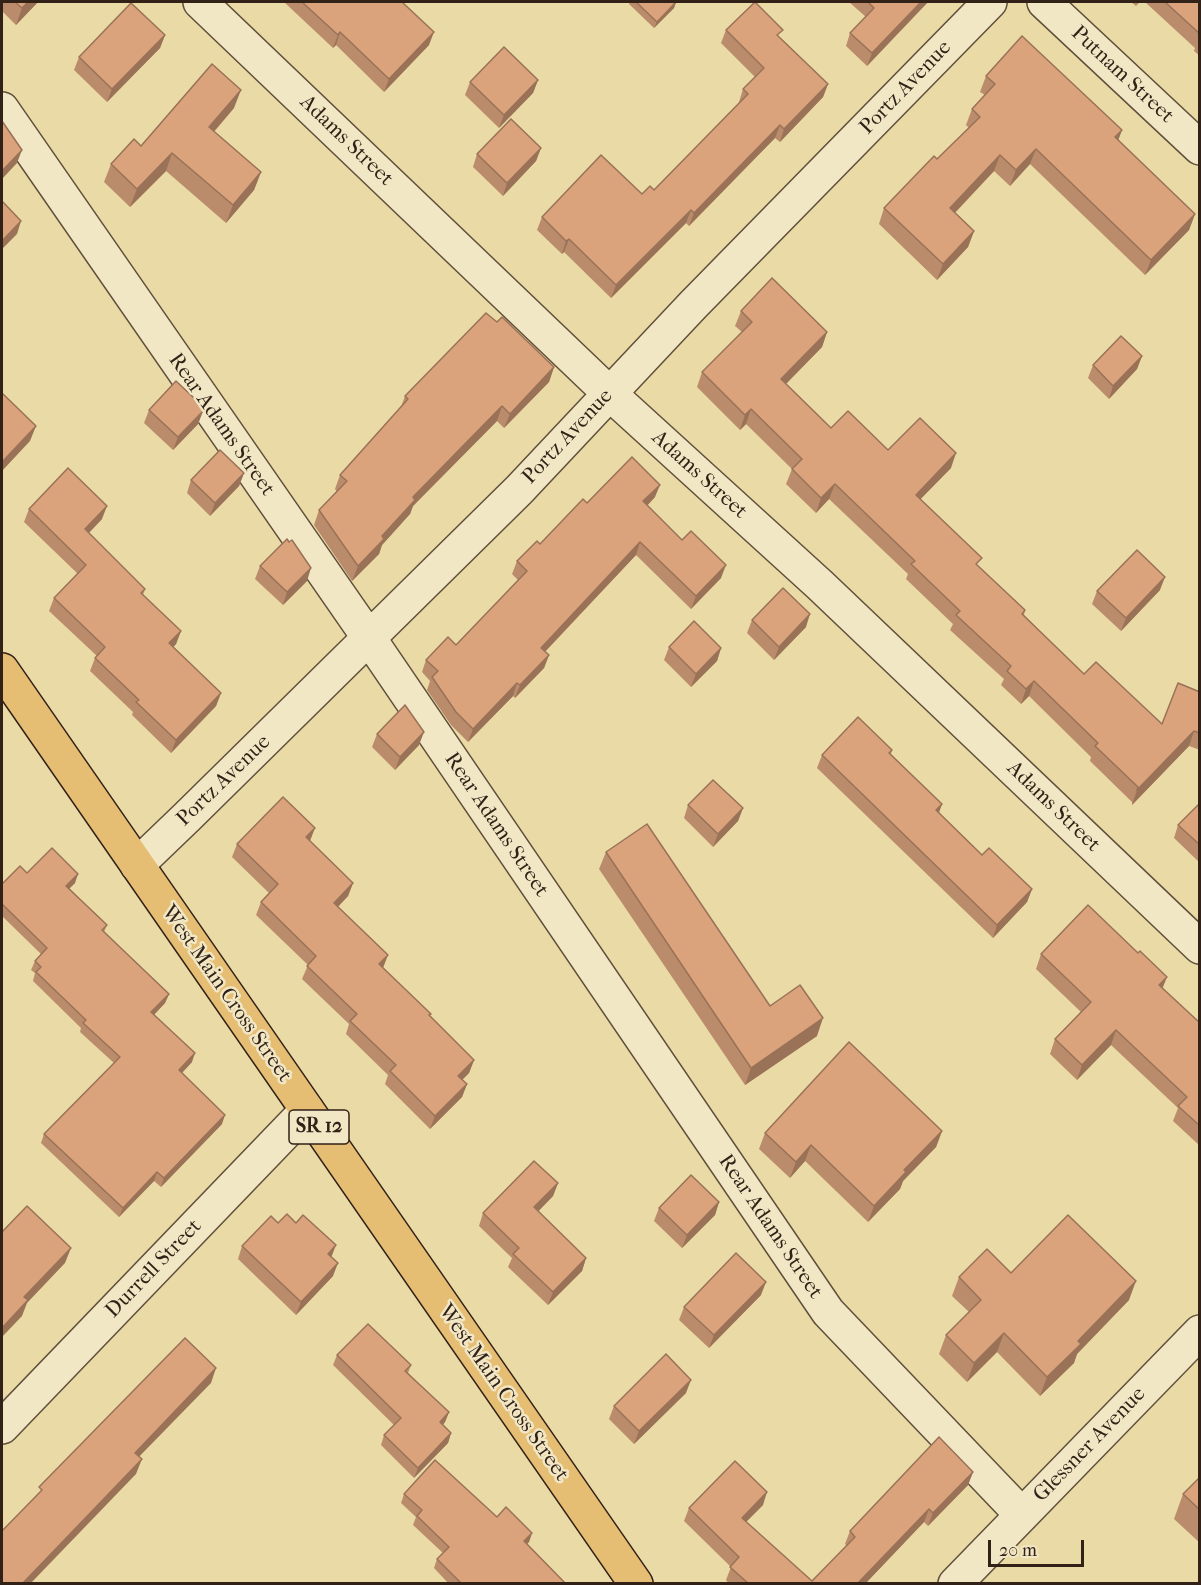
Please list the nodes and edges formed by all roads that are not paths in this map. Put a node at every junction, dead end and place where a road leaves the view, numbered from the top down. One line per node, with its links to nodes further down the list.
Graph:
1 (200, 2): 6 (street, Adams Street)
2 (990, 2): 6 (street, Portz Avenue)
3 (1044, 2): 5 (street, Putnam Street)
4 (2, 109): 7 (street, Rear Adams Street)
5 (1200, 148)
6 (609, 393): 7 (street, Portz Avenue); 10 (street, Adams Street)
7 (369, 638): 9 (street, Portz Avenue); 14 (street, Rear Adams Street)
8 (2, 670): 9 (highway, West Main Cross Street / SR 12)
9 (137, 865): 11 (highway, West Main Cross Street / SR 12)
10 (1200, 947)
11 (307, 1110): 13 (street, Durrell Street); 15 (highway, West Main Cross Street / SR 12)
12 (1200, 1332): 14 (street, Glessner Avenue)
13 (2, 1427)
14 (1022, 1515): 16 (street, Glessner Avenue)
15 (636, 1584)
16 (955, 1584)

